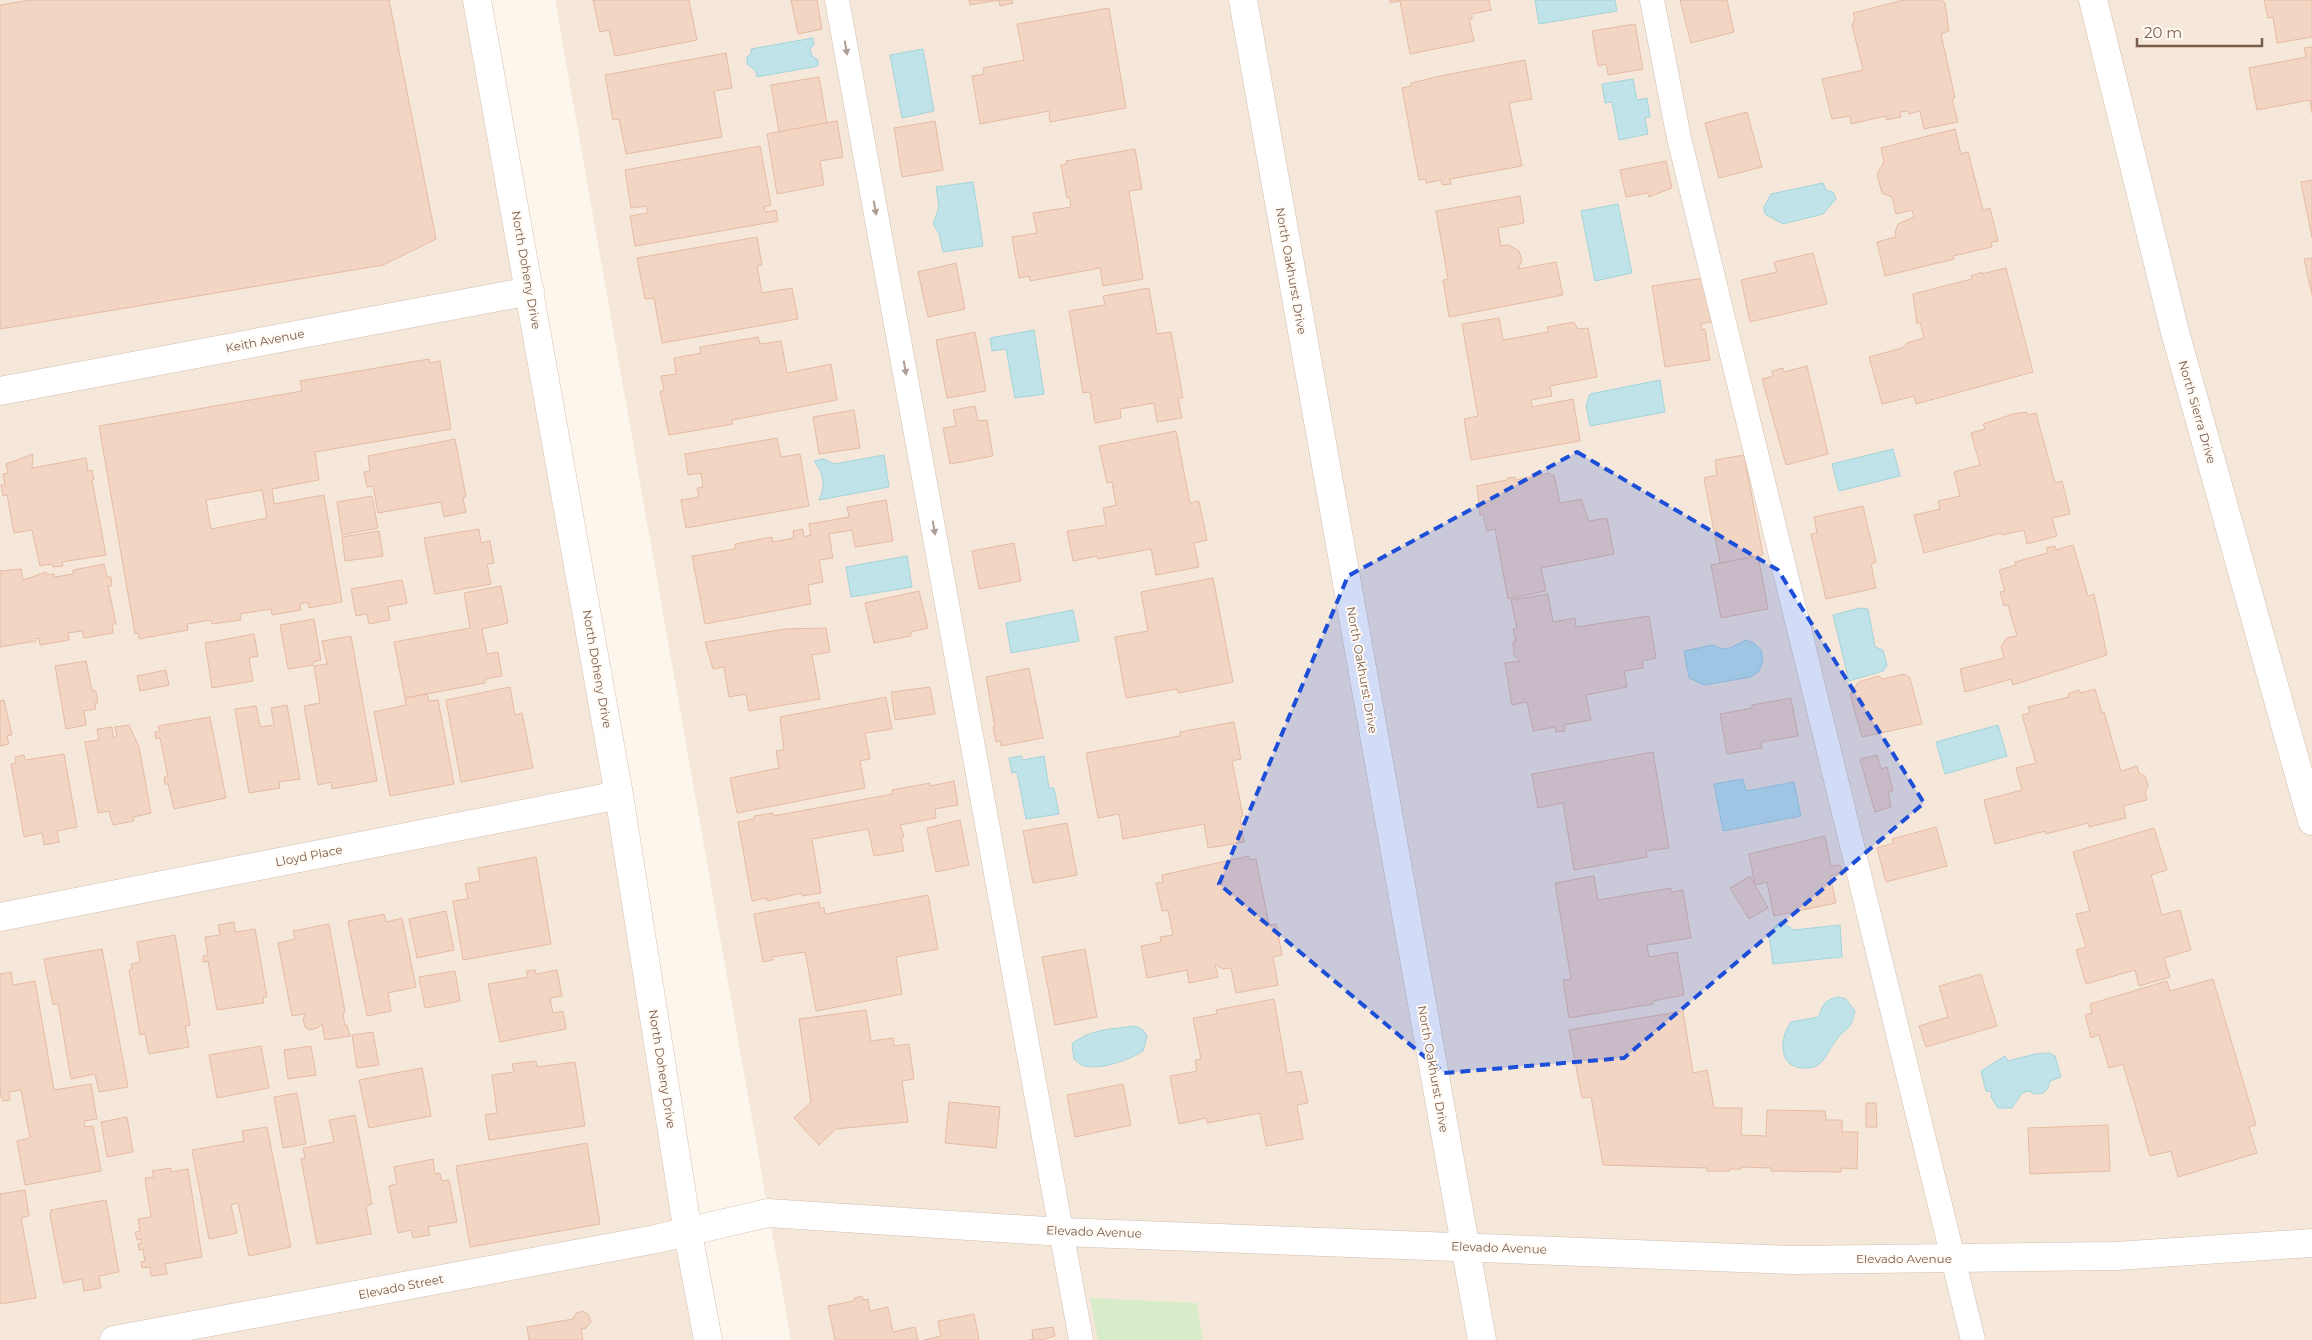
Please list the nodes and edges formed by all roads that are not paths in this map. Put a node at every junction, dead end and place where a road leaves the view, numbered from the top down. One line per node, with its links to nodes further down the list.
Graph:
1 (477, 0): 6 (street, North Doheny Drive)
2 (837, 0): 11 (lane, one-way to 11)
3 (1243, 0): 14 (street, North Oakhurst Drive)
4 (1652, 0): 15 (lane)
5 (2092, 0): 9 (street, North Sierra Drive)
6 (530, 291): 7 (street, Keith Avenue); 8 (street, North Doheny Drive)
7 (0, 391)
8 (619, 795): 10 (street, Lloyd Place); 12 (street, North Doheny Drive)
9 (2312, 821)
10 (0, 917)
11 (1062, 1232): 12 (street, Elevado Avenue); 14 (street, Elevado Avenue); 18 (lane)
12 (688, 1233): 16 (street, Elevado Street); 17 (street, North Doheny Drive)
13 (2312, 1243): 15 (street, Elevado Avenue)
14 (1464, 1246): 15 (street, Elevado Avenue); 19 (street, North Oakhurst Drive)
15 (1954, 1259): 20 (lane)
16 (114, 1340)
17 (708, 1340)
18 (1081, 1340)
19 (1482, 1340)
20 (1973, 1340)

